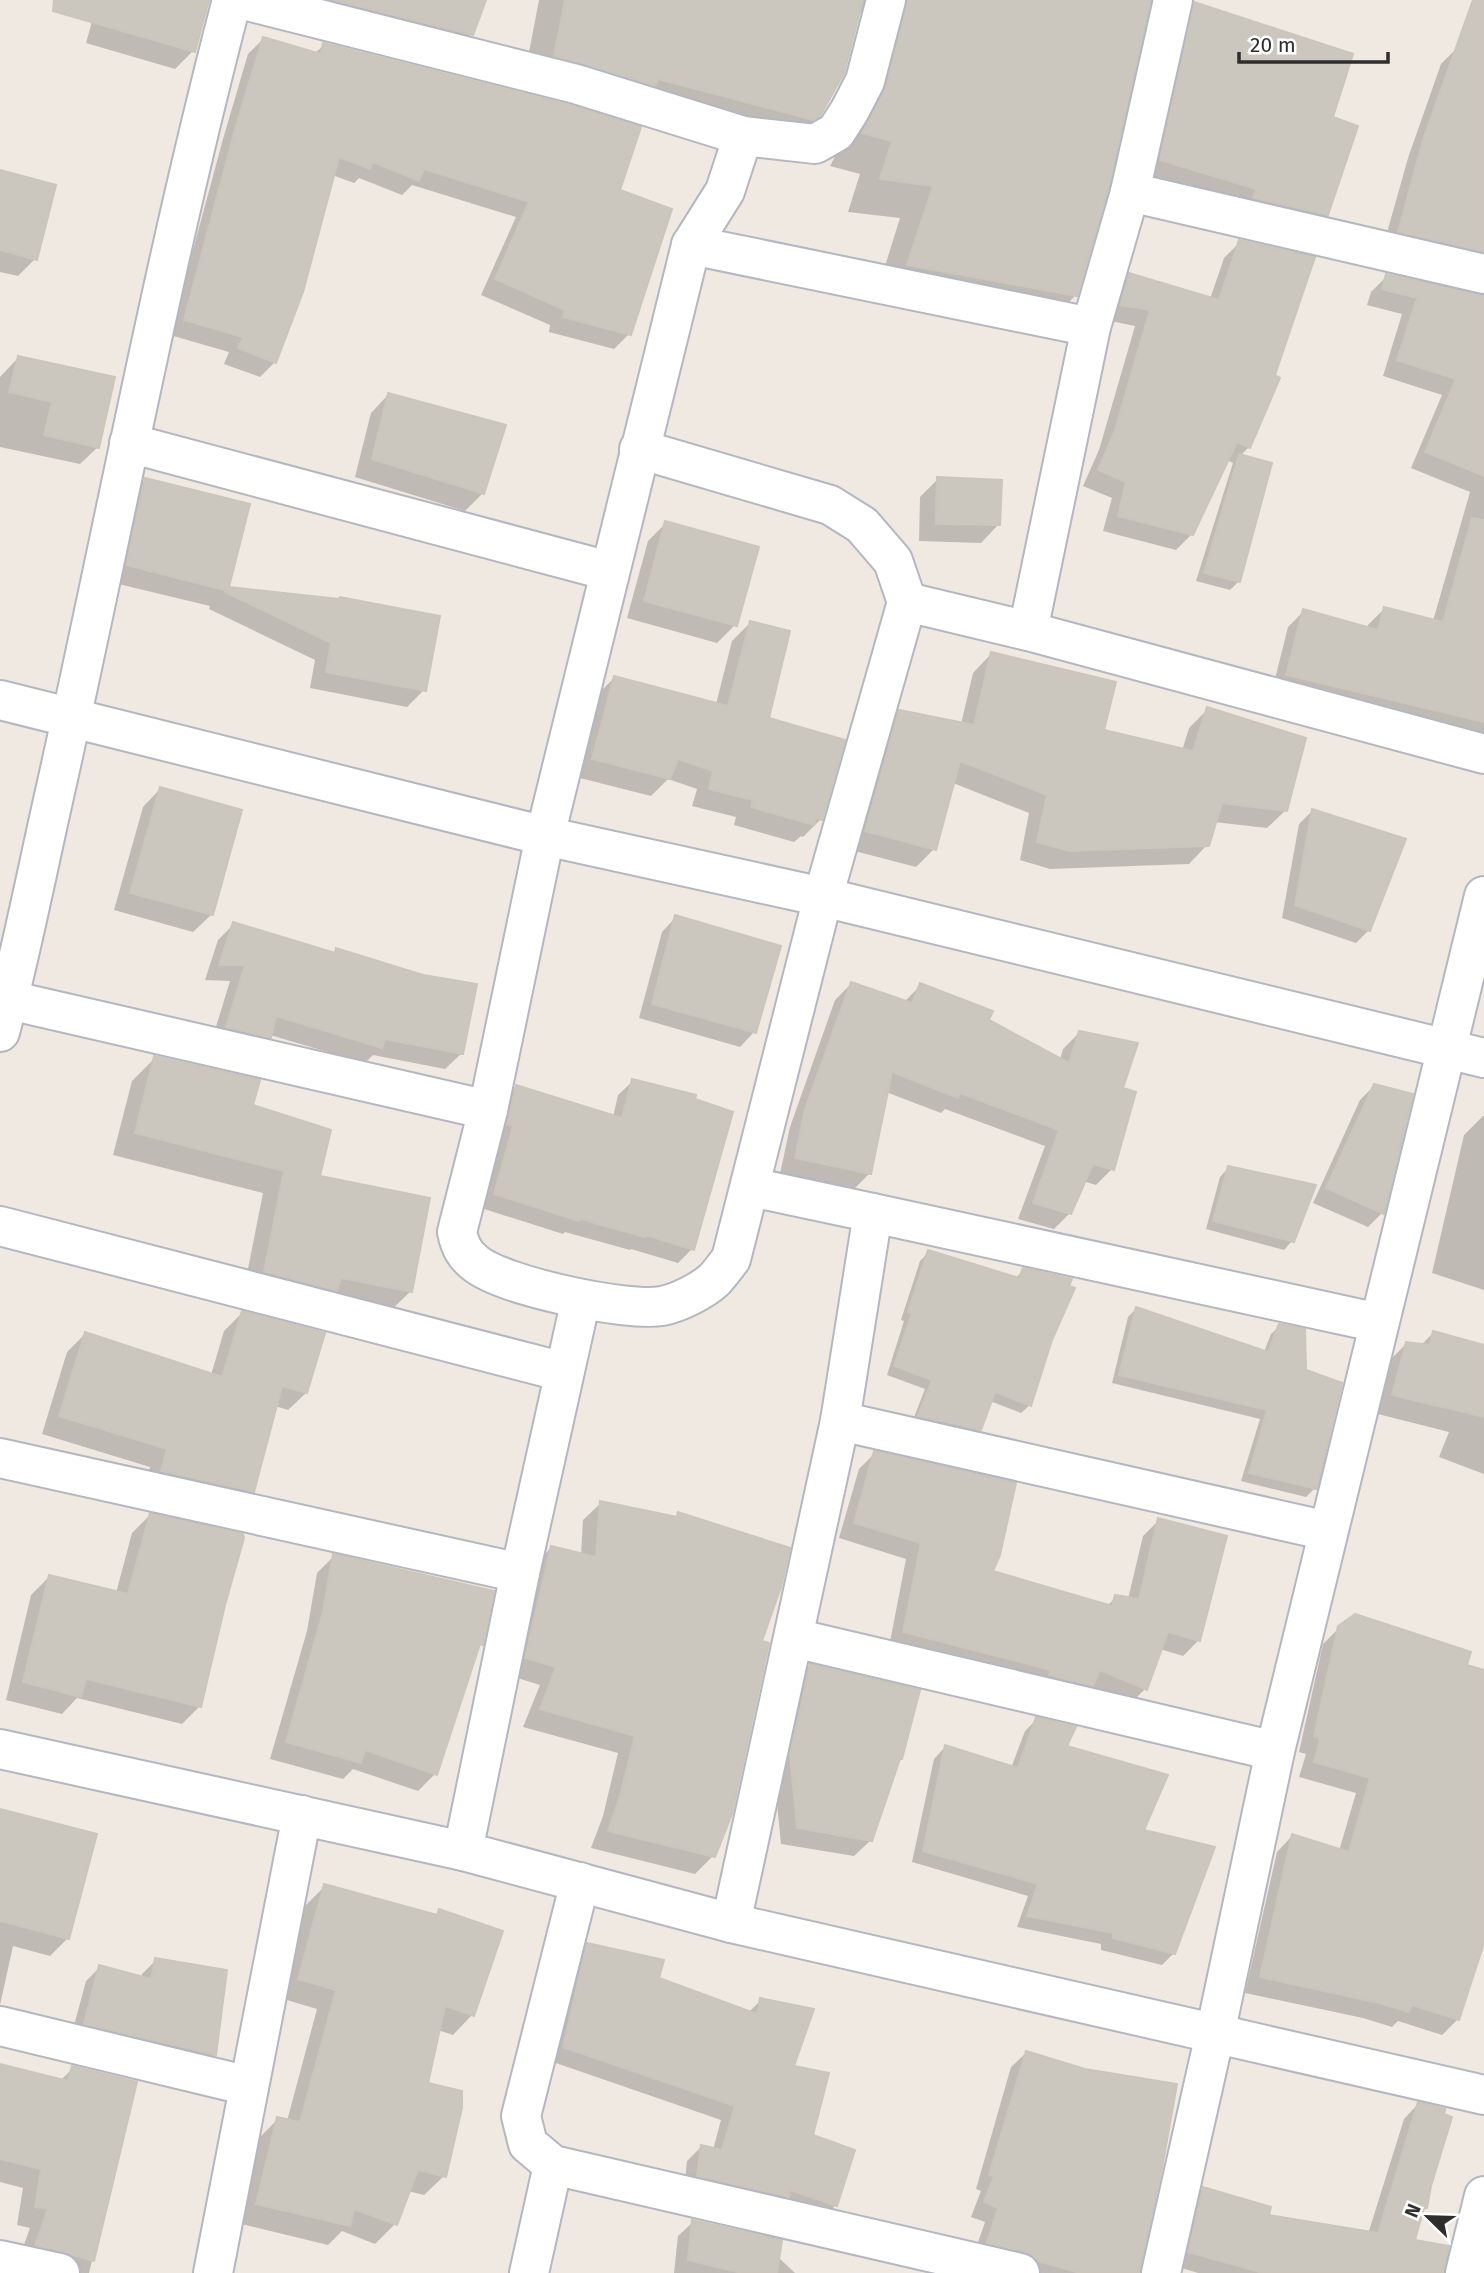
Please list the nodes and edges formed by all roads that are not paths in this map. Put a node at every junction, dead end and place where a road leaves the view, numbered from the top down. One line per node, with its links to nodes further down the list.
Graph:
1 (232, 0): 10 (street)
2 (244, 0): 5 (street)
3 (886, 0): 5 (street)
4 (1173, 0): 6 (street)
5 (743, 136): 7 (street)
6 (1130, 192): 8 (street); 9 (street)
7 (691, 245): 9 (street); 11 (street)
8 (1484, 274)
9 (1091, 327): 14 (street)
10 (129, 443): 12 (street); 16 (street)
11 (639, 449): 12 (street); 13 (street)
12 (609, 571): 18 (street)
13 (907, 602): 14 (street); 20 (street)
14 (1028, 631): 17 (street)
15 (0, 700): 16 (street)
16 (72, 717): 18 (street); 21 (street)
17 (1484, 754)
18 (545, 836): 20 (street); 24 (street)
19 (1484, 896): 22 (street)
20 (822, 897): 22 (street); 25 (street)
21 (4, 1016): 24 (street)
22 (1447, 1049): 23 (street); 29 (street)
23 (1484, 1058)
24 (488, 1110): 28 (street)
25 (751, 1187): 26 (street); 28 (street)
26 (873, 1213): 29 (street); 31 (street)
27 (0, 1226): 30 (street)
28 (580, 1299): 30 (street)
29 (1379, 1323): 33 (street)
30 (564, 1372): 34 (street)
31 (840, 1421): 33 (street); 35 (street)
32 (0, 1458): 34 (street)
33 (1328, 1531): 37 (street)
34 (520, 1573): 39 (street)
35 (794, 1638): 37 (street); 41 (street)
36 (0, 1749): 38 (street)
37 (1275, 1751): 43 (street)
38 (302, 1815): 39 (street); 44 (street)
39 (464, 1851): 40 (street)
40 (580, 1882): 41 (street); 46 (street)
41 (731, 1923): 43 (street)
42 (0, 2026): 44 (street)
43 (1215, 2034): 45 (street); 54 (street)
44 (249, 2085): 51 (street)
45 (1484, 2095)
46 (554, 2165): 48 (street); 52 (street)
47 (1484, 2196): 55 (street)
48 (885, 2258): 53 (street)
49 (0, 2260): 50 (street)
50 (60, 2273)
51 (214, 2273)
52 (529, 2273)
53 (1020, 2273)
54 (1161, 2273)
55 (1465, 2273)

